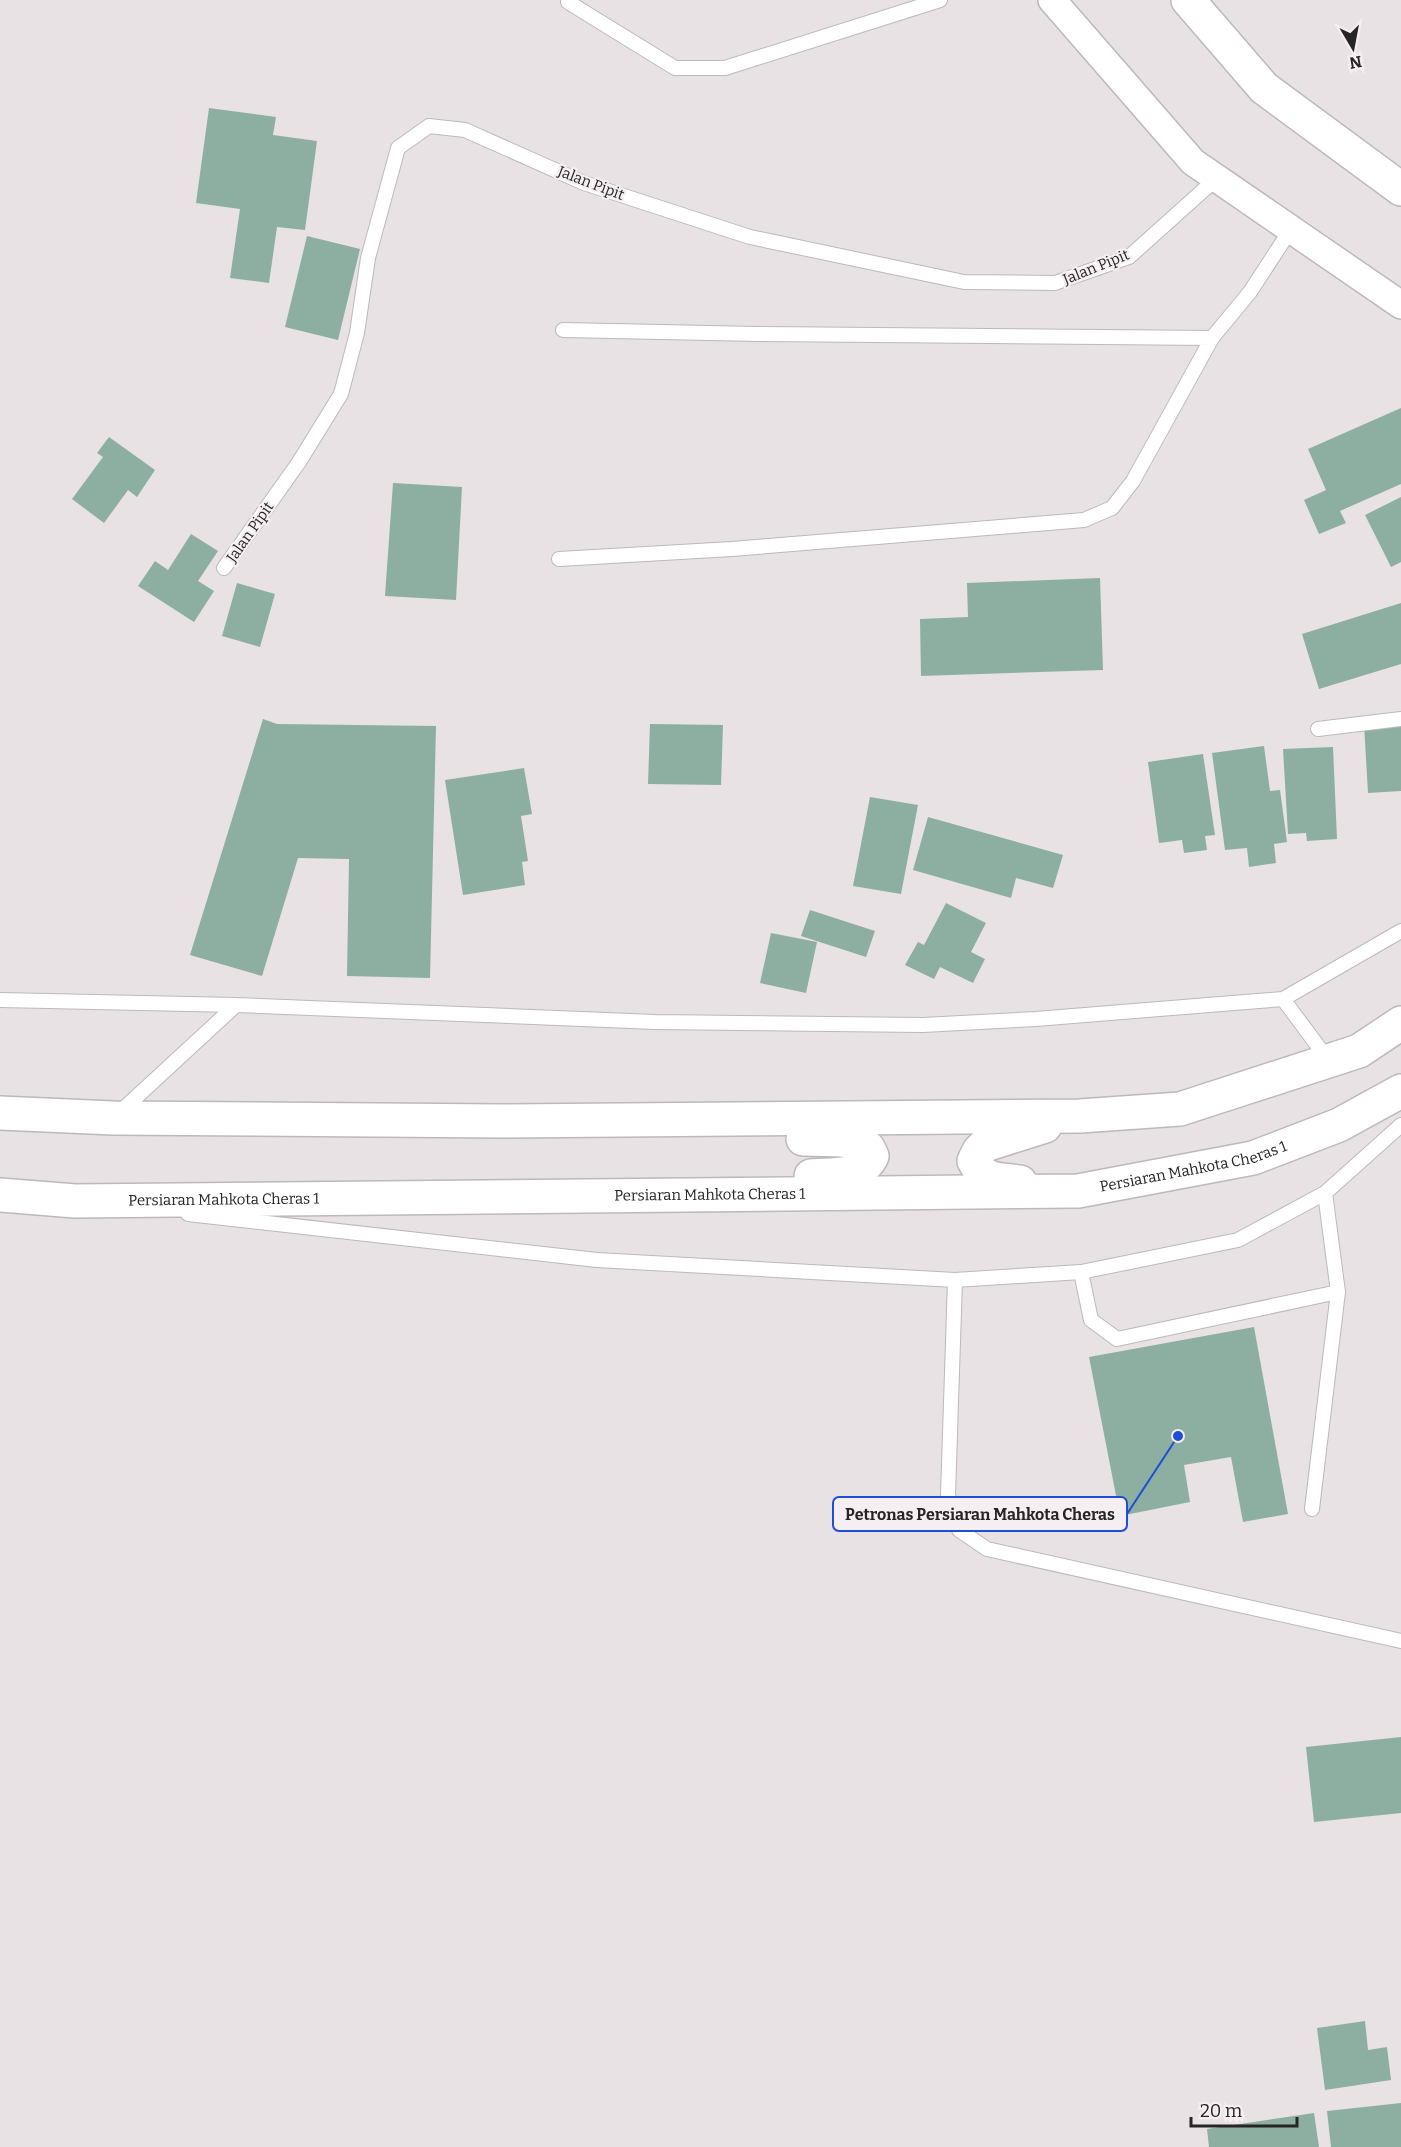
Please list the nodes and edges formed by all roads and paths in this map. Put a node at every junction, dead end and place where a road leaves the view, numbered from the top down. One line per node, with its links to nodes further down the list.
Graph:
1 (940, 0): 4 (lane)
2 (1052, 0): 5 (street)
3 (1188, 0): 6 (main road)
4 (568, 2)
5 (1217, 178): 7 (street); 12 (lane, Jalan Pipit)
6 (1401, 189)
7 (1291, 229): 8 (street); 10 (lane)
8 (1401, 305)
9 (562, 330): 10 (lane)
10 (1212, 338): 11 (lane)
11 (559, 559)
12 (224, 568)
13 (1401, 719): 14 (lane)
14 (1318, 729)
15 (1401, 931): 16 (lane)
16 (1283, 999): 18 (lane); 20 (lane)
17 (0, 1000): 18 (lane)
18 (236, 1005): 24 (lane)
19 (1401, 1023): 20 (main road)
20 (1329, 1061): 23 (main road)
21 (1401, 1091): 27 (main road, Persiaran Mahkota Cheras 1)
22 (0, 1113): 24 (main road)
23 (1080, 1116): 25 (main road); 27 (main road)
24 (113, 1119): 25 (main road)
25 (502, 1121): 30 (main road)
26 (1401, 1125): 28 (lane)
27 (1078, 1191): 30 (main road, Persiaran Mahkota Cheras 1)
28 (1325, 1193): 32 (lane); 34 (lane)
29 (0, 1195): 31 (main road, Persiaran Mahkota Cheras 1)
30 (523, 1198): 31 (main road, Persiaran Mahkota Cheras 1)
31 (75, 1202): 33 (lane)
32 (1082, 1272): 33 (lane); 34 (lane)
33 (955, 1280): 36 (lane)
34 (1338, 1292): 35 (lane)
35 (1312, 1509)
36 (1401, 1641)

